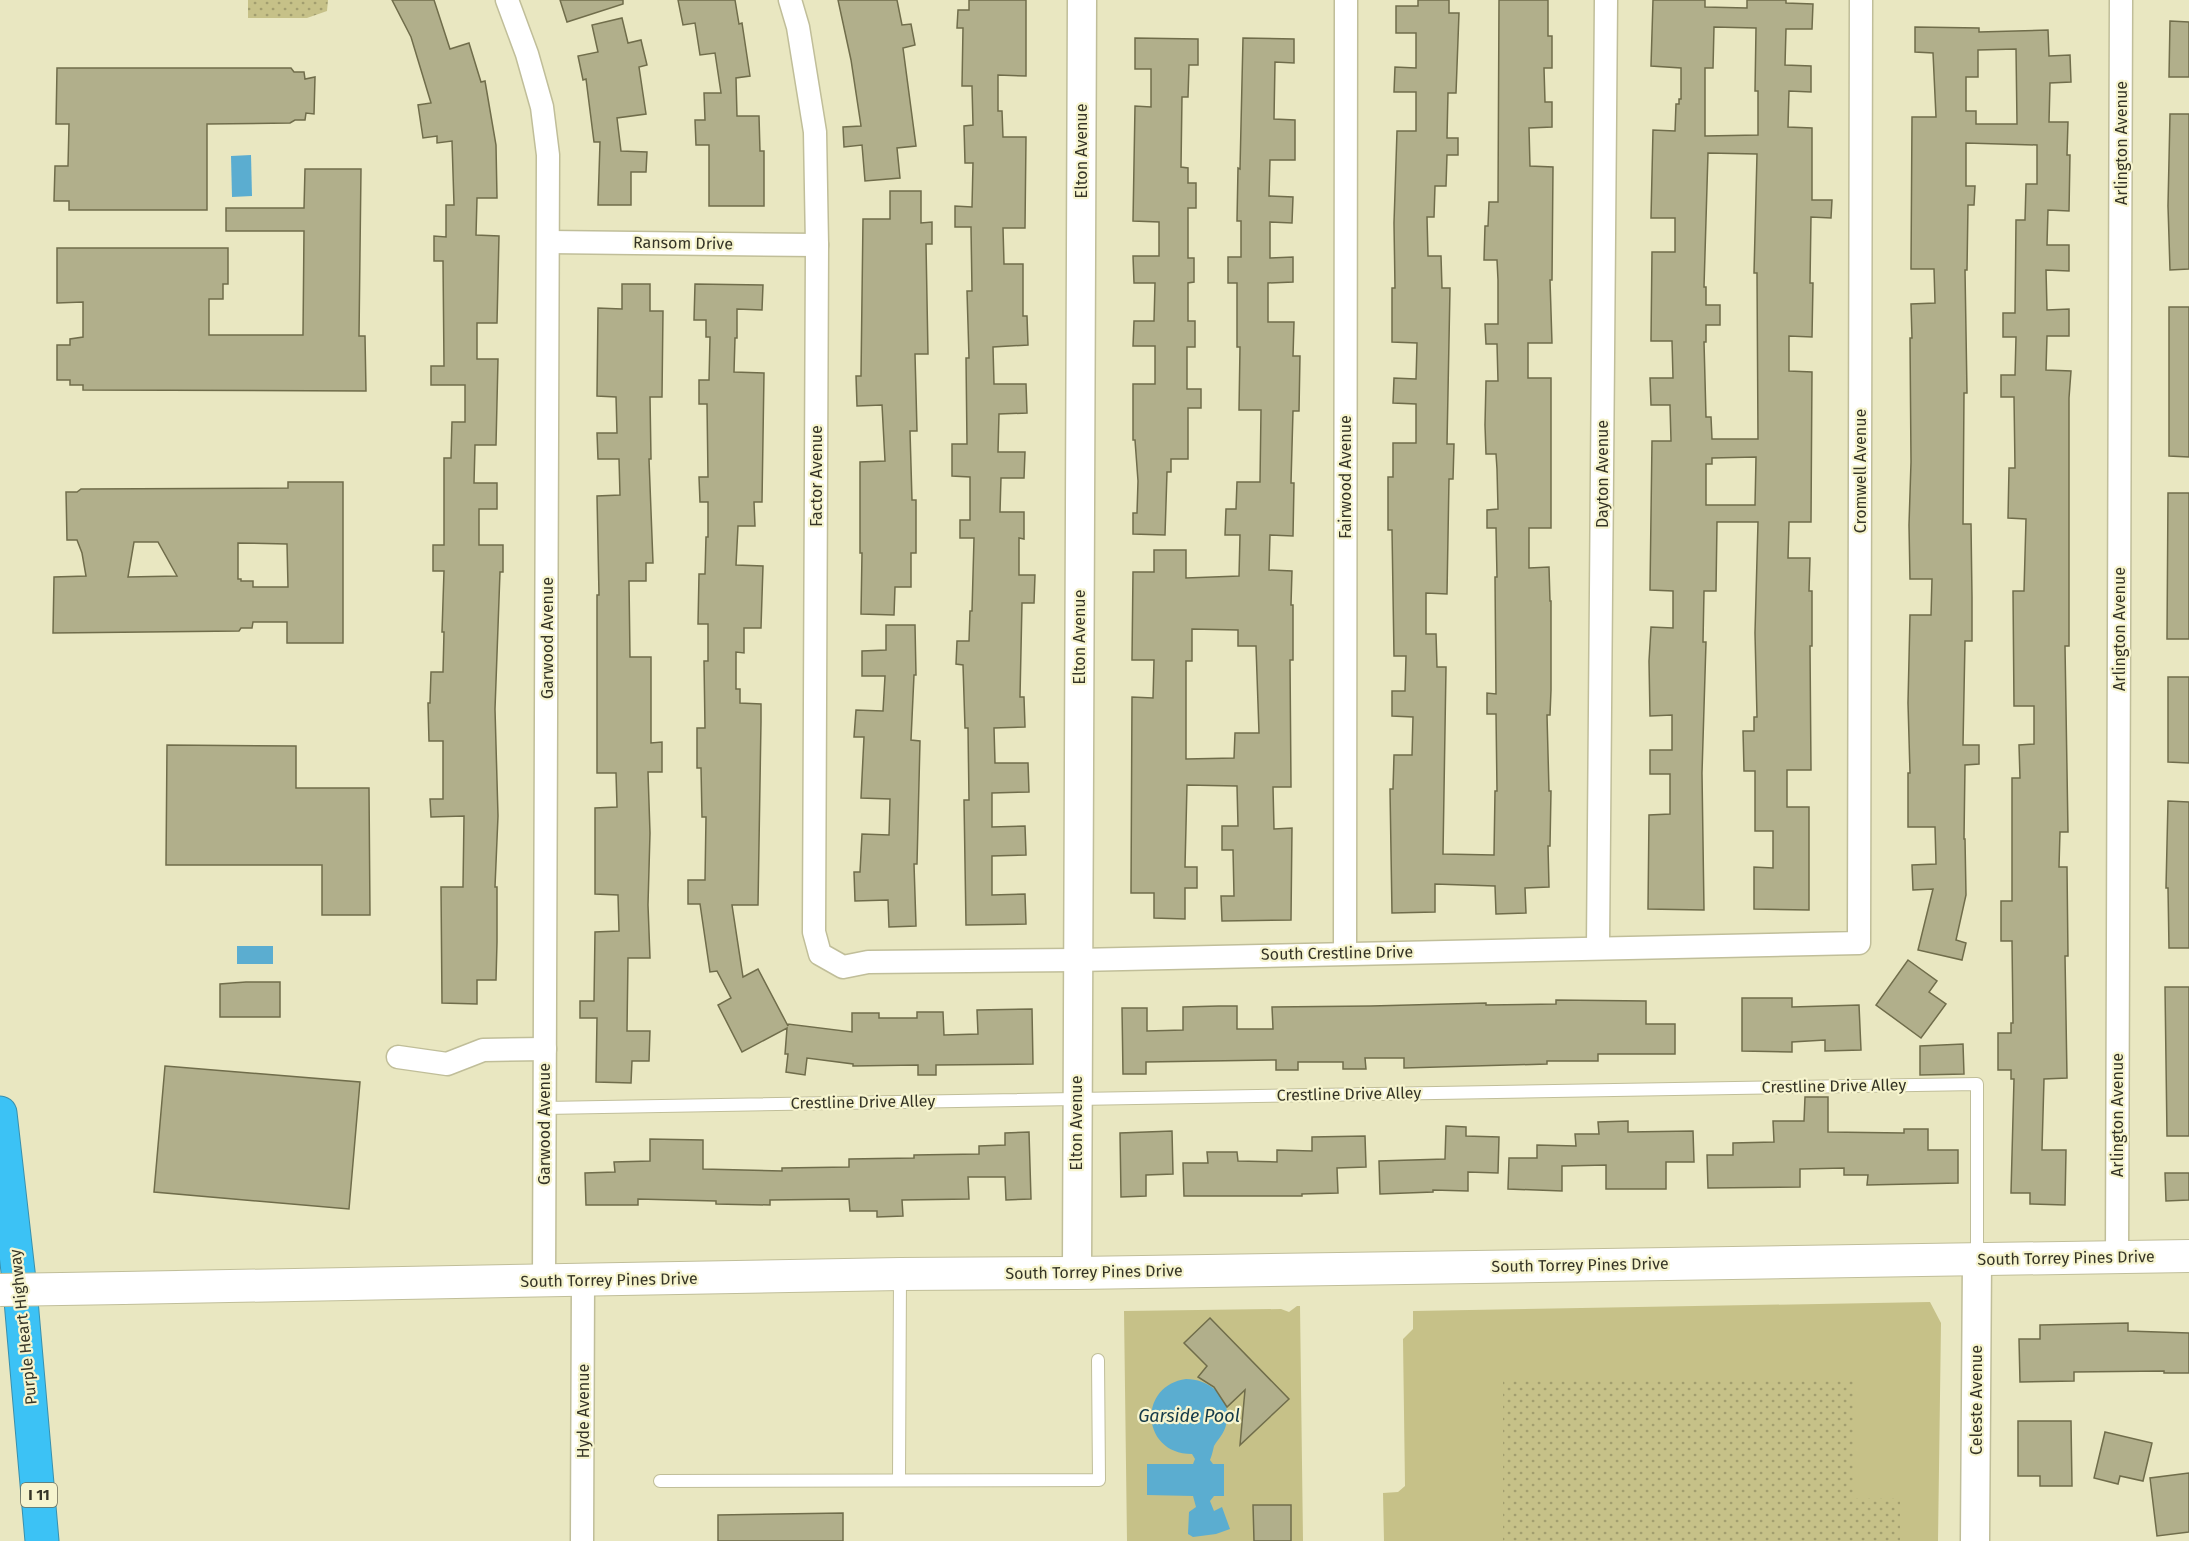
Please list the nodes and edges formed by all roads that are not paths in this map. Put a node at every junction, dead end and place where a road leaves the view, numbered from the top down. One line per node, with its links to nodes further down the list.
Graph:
1 (507, 0): 8 (street, Garwood Avenue)
2 (790, 0): 9 (street, Factor Avenue)
3 (1082, 0): 14 (street, Elton Avenue)
4 (1346, 0): 12 (street, Fairwood Avenue)
5 (1606, 0): 11 (street, Dayton Avenue)
6 (1861, 0): 10 (street, Cromwell Avenue)
7 (2121, 0): 21 (street, Arlington Avenue)
8 (549, 242): 9 (street, Ransom Drive); 15 (street, Garwood Avenue)
9 (817, 244): 13 (street, Factor Avenue)
10 (1859, 943): 11 (street, South Crestline Drive)
11 (1598, 947): 12 (street, South Crestline Drive)
12 (1345, 953): 14 (street, South Crestline Drive)
13 (820, 954): 14 (street, South Crestline Drive)
14 (1077, 960): 17 (street, Elton Avenue)
15 (544, 1049): 16 (street); 18 (street, Garwood Avenue)
16 (398, 1057)
17 (1077, 1099): 18 (lane, Crestline Drive Alley); 22 (lane, Crestline Drive Alley); 23 (street, Elton Avenue)
18 (544, 1108): 25 (street, Garwood Avenue)
19 (0, 1113): 31 (highway, Purple Heart Highway / I 11)
20 (2189, 1256): 21 (main road, South Torrey Pines Drive)
21 (2117, 1258): 22 (main road, South Torrey Pines Drive)
22 (1977, 1260): 23 (main road, South Torrey Pines Drive); 33 (street, Celeste Avenue)
23 (1077, 1273): 24 (main road, South Torrey Pines Drive)
24 (900, 1274): 26 (main road, South Torrey Pines Drive); 29 (lane)
25 (544, 1281): 26 (main road, South Torrey Pines Drive); 27 (main road, South Torrey Pines Drive, bridge)
26 (584, 1281): 32 (street, Hyde Avenue)
27 (0, 1290)
28 (1098, 1360): 29 (lane)
29 (899, 1480): 30 (lane)
30 (660, 1481)
31 (42, 1541)
32 (582, 1541)
33 (1975, 1541)

